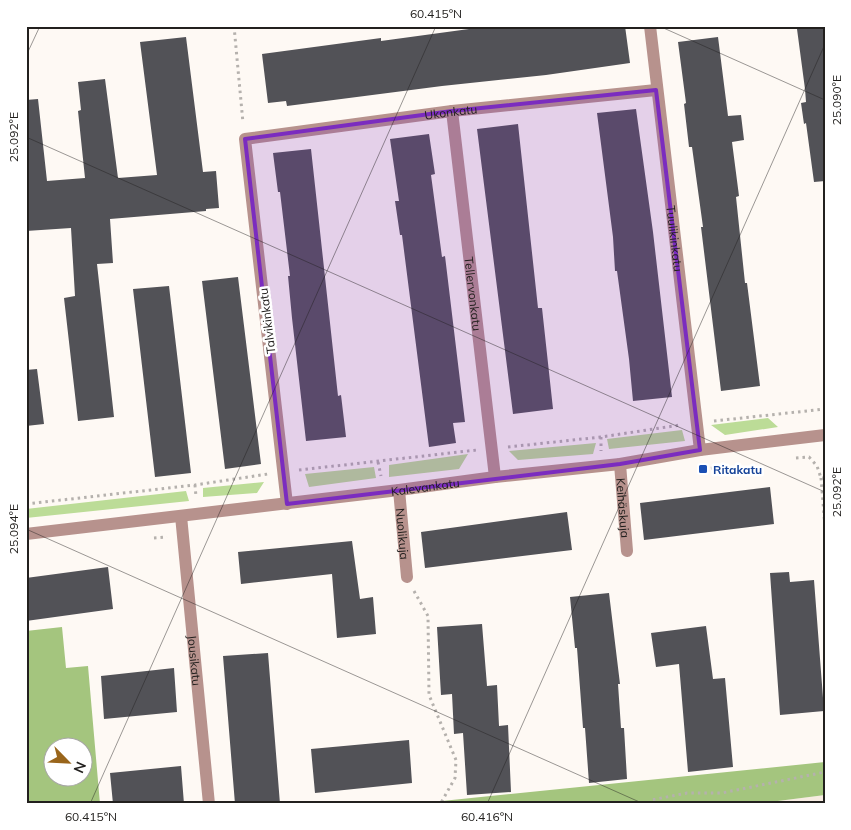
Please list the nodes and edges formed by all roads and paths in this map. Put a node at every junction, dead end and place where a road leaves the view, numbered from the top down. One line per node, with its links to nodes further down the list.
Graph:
1 (234, 26): 5 (path)
2 (650, 26): 3 (street, Tuulikinkatu)
3 (656, 90): 4 (street, Ukonkatu); 7 (street, Tuulikinkatu)
4 (452, 111): 5 (street, Ukonkatu); 9 (street, Tellervonkatu)
5 (245, 139): 14 (street, Talvikinkatu)
6 (825, 409): 7 (path)
7 (697, 422): 9 (path); 10 (street, Tuulikinkatu)
8 (825, 435): 10 (street, Kalevankatu)
9 (492, 449): 14 (path); 15 (street, Tellervonkatu)
10 (700, 450): 11 (street, Kalevankatu)
11 (620, 464): 15 (street, Kalevankatu); 23 (street, Keihäskuja)
12 (713, 468): 13 (path)
13 (694, 470)
14 (284, 472): 18 (path); 19 (street, Talvikinkatu)
15 (495, 477): 17 (street, Kalevankatu)
16 (821, 478): 21 (path)
17 (399, 490): 19 (street, Kalevankatu); 24 (street, Nuolikuja)
18 (26, 504)
19 (287, 504): 20 (street, Kalevankatu)
20 (181, 516): 22 (street, Kalevankatu); 26 (street, Jousikatu)
21 (825, 528)
22 (26, 534)
23 (627, 550)
24 (407, 577): 27 (path)
25 (825, 772): 28 (path)
26 (209, 804)
27 (438, 804)
28 (649, 804)

